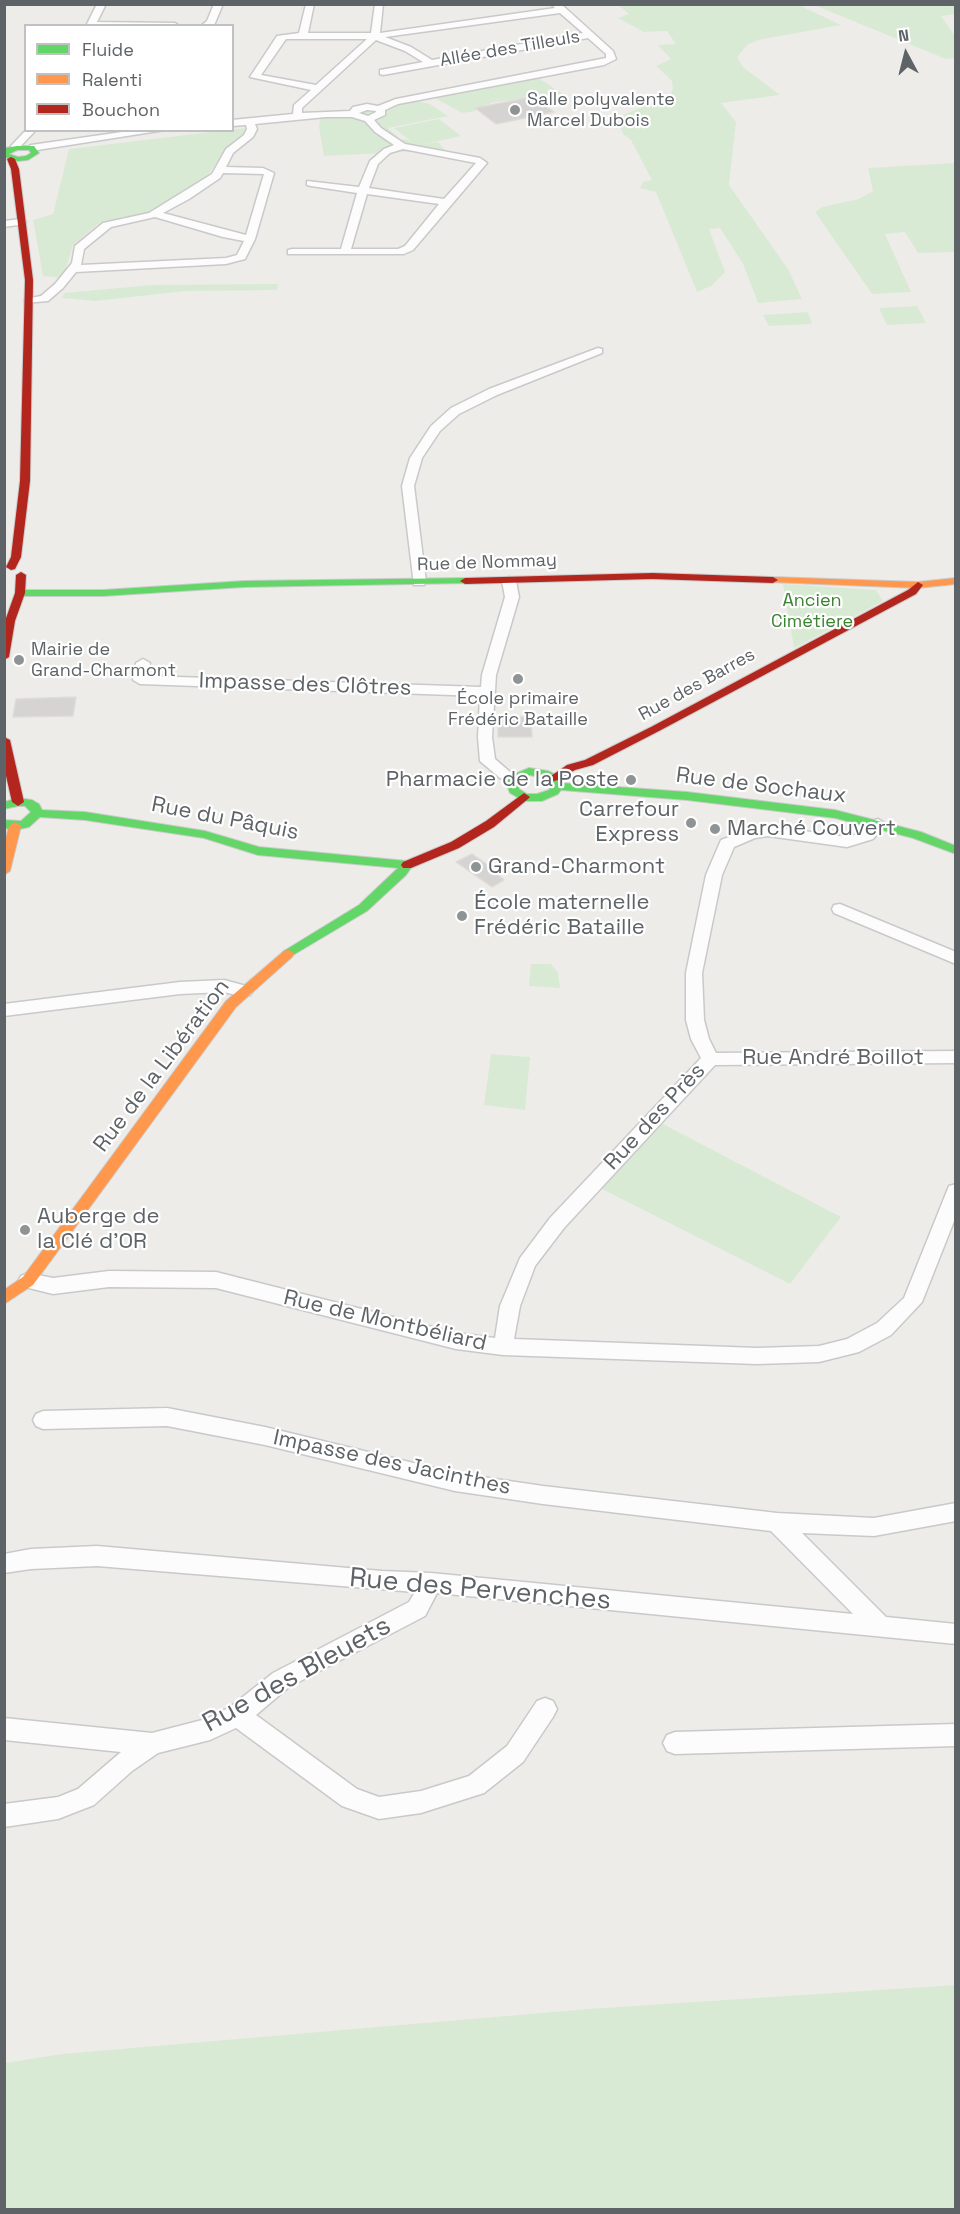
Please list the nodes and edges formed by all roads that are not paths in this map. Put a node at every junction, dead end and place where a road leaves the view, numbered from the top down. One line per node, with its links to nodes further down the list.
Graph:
1 (102, 4): 6 (street)
2 (310, 4): 9 (street)
3 (379, 4): 10 (street)
4 (558, 7): 8 (street); 10 (street)
5 (217, 9): 7 (street)
6 (92, 24)
7 (209, 24)
8 (589, 35): 11 (street, Allée des Tilleuls); 14 (street)
9 (303, 36): 10 (street); 13 (street)
10 (375, 36): 11 (street, Allée des Tilleuls); 13 (street)
11 (431, 63): 12 (street, Allée des Tilleuls)
12 (383, 72)
13 (317, 88): 16 (street)
14 (379, 109): 15 (street); 17 (street)
15 (353, 114): 16 (street); 17 (street)
16 (298, 117): 18 (street)
17 (368, 118): 21 (street)
18 (250, 121): 19 (street); 23 (street)
19 (234, 123)
20 (146, 132): 22 (street)
21 (402, 146): 25 (street); 26 (street)
22 (17, 154): 28 (street)
23 (219, 173): 27 (street); 30 (street)
24 (311, 183): 25 (street)
25 (363, 190): 26 (street); 32 (street)
26 (446, 202): 32 (street)
27 (154, 214): 30 (street); 33 (street)
28 (21, 222): 29 (street); 34 (street)
29 (4, 224)
30 (250, 239): 33 (street)
31 (292, 252): 32 (street)
32 (345, 252)
33 (72, 269): 34 (street)
34 (29, 301): 36 (street)
35 (598, 351): 39 (street)
36 (8, 567): 41 (street)
37 (508, 581): 39 (street, Rue de Nommay); 40 (street, Rue de Nommay); 44 (street)
38 (956, 581): 40 (street, Rue de Nommay)
39 (419, 582): 41 (street, Rue de Nommay)
40 (918, 585): 47 (street, Rue des Barres)
41 (20, 593): 42 (street)
42 (4, 657)
43 (143, 663): 44 (street, Impasse des Clôtres)
44 (488, 692): 46 (street)
45 (4, 740): 49 (street)
46 (514, 778): 47 (street); 48 (street)
47 (556, 782): 48 (street); 51 (street, Rue de Sochaux)
48 (524, 797): 54 (street)
49 (11, 804): 50 (street)
50 (37, 813): 52 (street); 54 (street, Rue du Pâquis)
51 (878, 824): 53 (street, Rue de Sochaux); 61 (street, Rue des Près)
52 (10, 825): 55 (street)
53 (956, 850)
54 (406, 865): 58 (street, Rue de la Libération)
55 (5, 866)
56 (840, 909): 57 (street)
57 (956, 959)
58 (244, 991): 59 (street); 63 (street, Rue de la Libération)
59 (4, 1010)
60 (956, 1057): 61 (street, Rue André Boillot)
61 (710, 1059): 65 (street, Rue des Près)
62 (956, 1191): 65 (street, Rue de Montbéliard)
63 (28, 1281): 64 (street, Rue de la Libération); 65 (street, Rue de Montbéliard)
64 (4, 1298)
65 (503, 1347)
66 (43, 1420): 68 (street, Impasse des Jacinthes)
67 (956, 1512): 68 (street, Impasse des Jacinthes)
68 (777, 1522): 71 (street)
69 (4, 1564): 70 (street, Rue des Pervenches)
70 (430, 1584): 71 (street, Rue des Pervenches); 74 (street, Rue des Bleuets)
71 (881, 1627): 72 (street, Rue des Pervenches)
72 (956, 1634)
73 (545, 1709): 74 (street)
74 (238, 1715): 78 (street, Rue des Bleuets)
75 (4, 1729): 78 (street, Rue des Bleuets)
76 (956, 1735): 77 (street)
77 (675, 1743)
78 (152, 1744): 79 (street)
79 (4, 1816)

